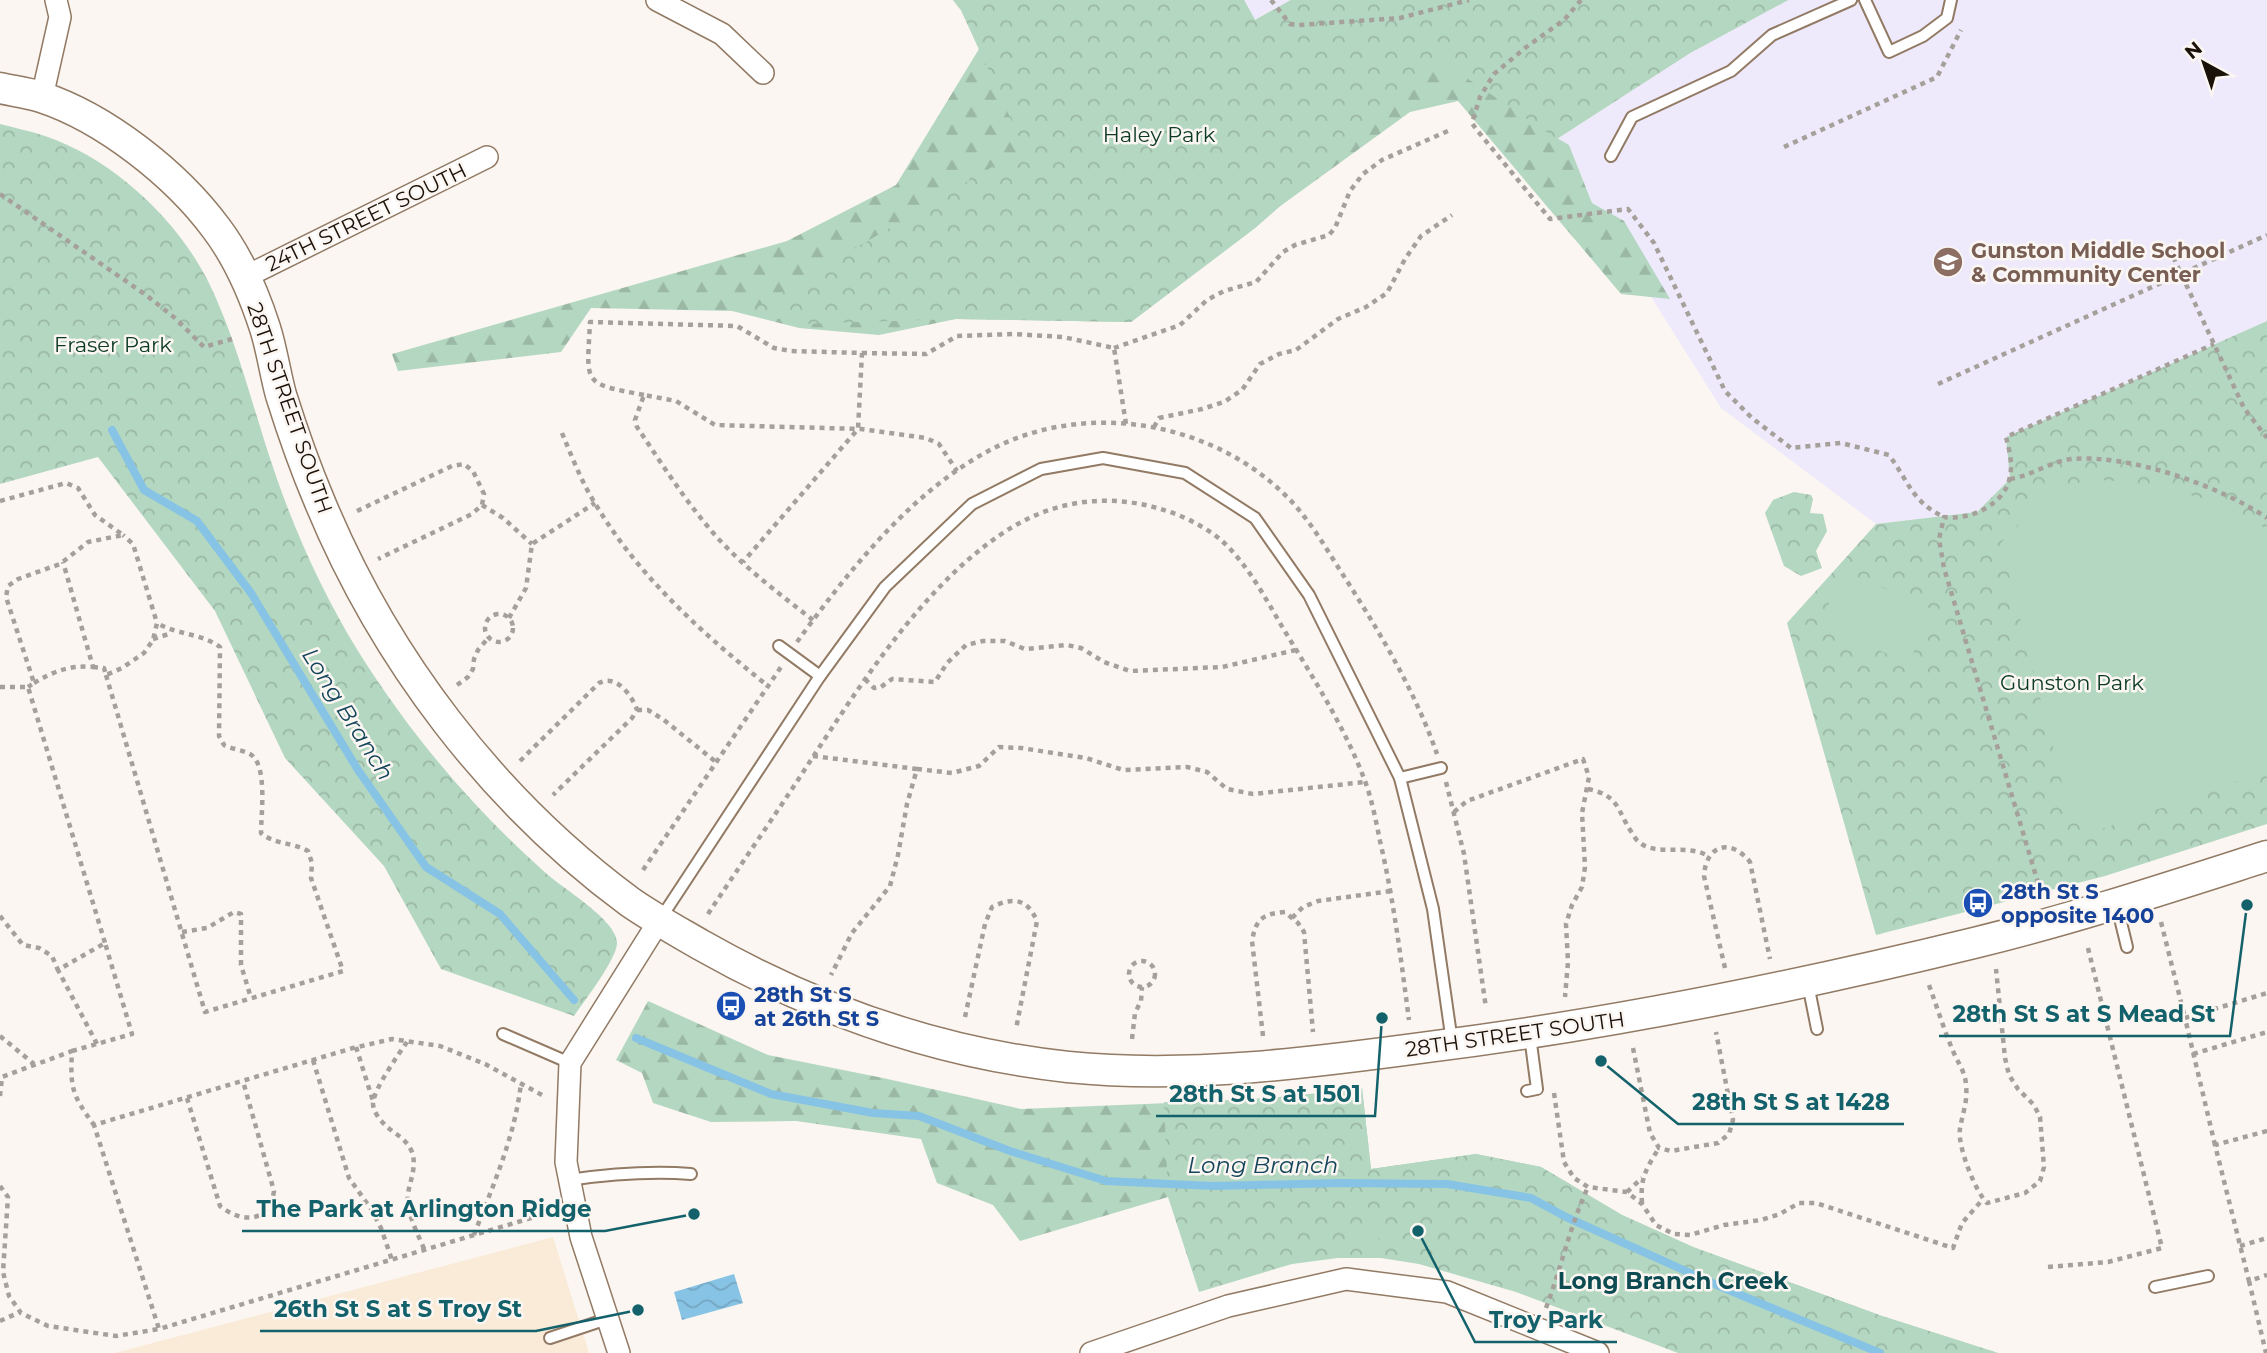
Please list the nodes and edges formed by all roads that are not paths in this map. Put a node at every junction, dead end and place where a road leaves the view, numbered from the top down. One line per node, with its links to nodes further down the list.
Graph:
1 (56, 0): 8 (street)
2 (657, 0): 6 (street)
3 (1851, 0): 9 (lane)
4 (1865, 0): 5 (lane)
5 (1951, 0)
6 (763, 73)
7 (0, 88): 8 (street, 28TH STREET SOUTH)
8 (42, 97): 11 (street, 28TH STREET SOUTH)
9 (1611, 156)
10 (487, 157): 11 (street, 24TH STREET SOUTH)
11 (245, 277): 18 (street, 28TH STREET SOUTH)
12 (779, 646): 13 (lane)
13 (820, 676): 15 (lane); 18 (lane)
14 (1441, 768): 15 (lane)
15 (1400, 778): 24 (lane)
16 (2267, 856): 17 (street, 28TH STREET SOUTH)
17 (2116, 903): 19 (lane); 20 (street, 28TH STREET SOUTH)
18 (659, 921): 24 (street, 28TH STREET SOUTH); 25 (street)
19 (2127, 947)
20 (1808, 981): 21 (lane); 22 (street, 28TH STREET SOUTH)
21 (1817, 1029)
22 (1530, 1033): 24 (street, 28TH STREET SOUTH); 26 (lane)
23 (503, 1034): 25 (lane)
24 (1453, 1044)
25 (570, 1063): 28 (street)
26 (1527, 1091)
27 (691, 1174): 28 (lane)
28 (569, 1180): 31 (street)
29 (2208, 1276): 30 (lane)
30 (2155, 1287)
31 (607, 1319): 32 (lane); 33 (street)
32 (551, 1338)
33 (622, 1351)
34 (1091, 1353): 35 (street)
35 (1598, 1353)

